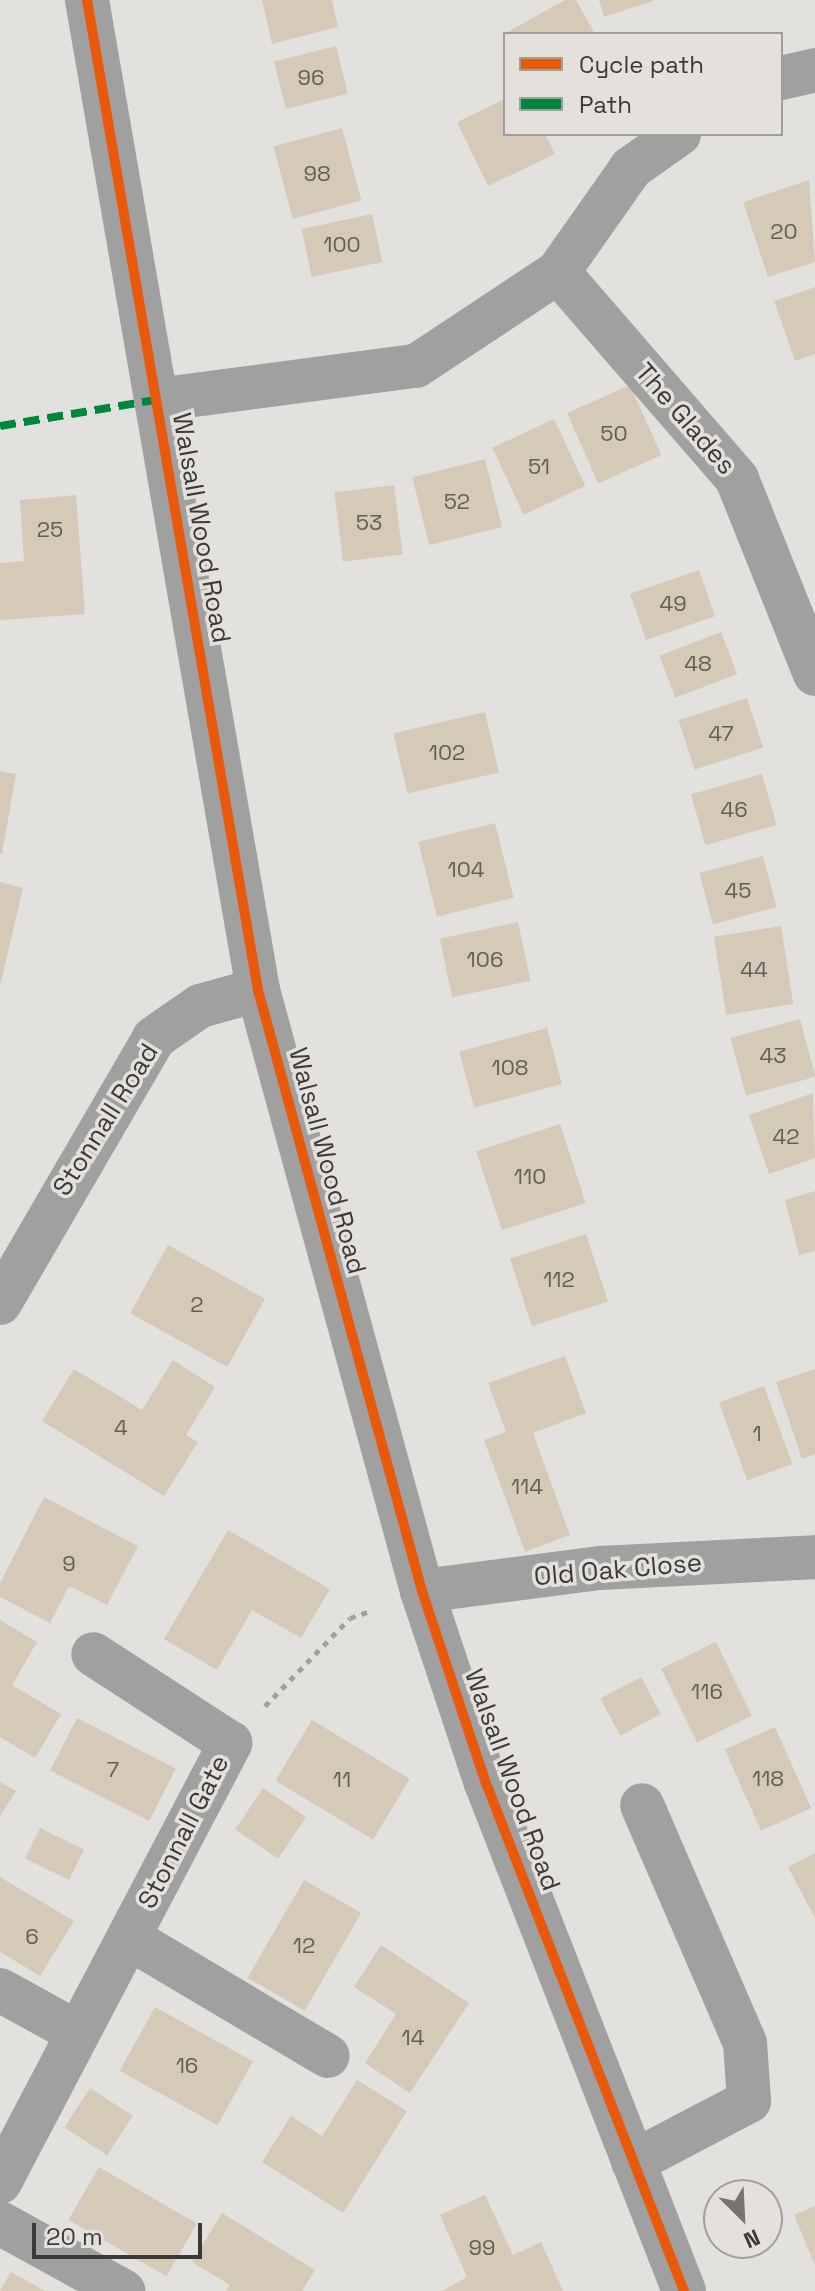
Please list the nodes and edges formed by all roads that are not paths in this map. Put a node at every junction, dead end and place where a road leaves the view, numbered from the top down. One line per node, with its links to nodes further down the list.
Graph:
1 (87, 0): 6 (street, Walsall Wood Road)
2 (815, 70): 3 (street)
3 (783, 78)
4 (676, 136): 5 (street)
5 (558, 272): 6 (street); 7 (street, The Glades)
6 (156, 400): 8 (street, Walsall Wood Road)
7 (815, 674)
8 (258, 990): 9 (street, Stonnall Road); 11 (street, Walsall Wood Road)
9 (0, 1303)
10 (815, 1557): 11 (street, Old Oak Close)
11 (422, 1591): 18 (street, Walsall Wood Road)
12 (93, 1654): 14 (street, Stonnall Gate)
13 (642, 1805): 18 (street)
14 (129, 1938): 16 (street, Stonnall Gate); 17 (street, Stonnall Gate)
15 (0, 1990): 16 (street)
16 (78, 2033): 19 (street, Stonnall Gate)
17 (328, 2056)
18 (633, 2162): 22 (street, Walsall Wood Road)
19 (0, 2182)
20 (0, 2223): 21 (street)
21 (123, 2291)
22 (684, 2291)

